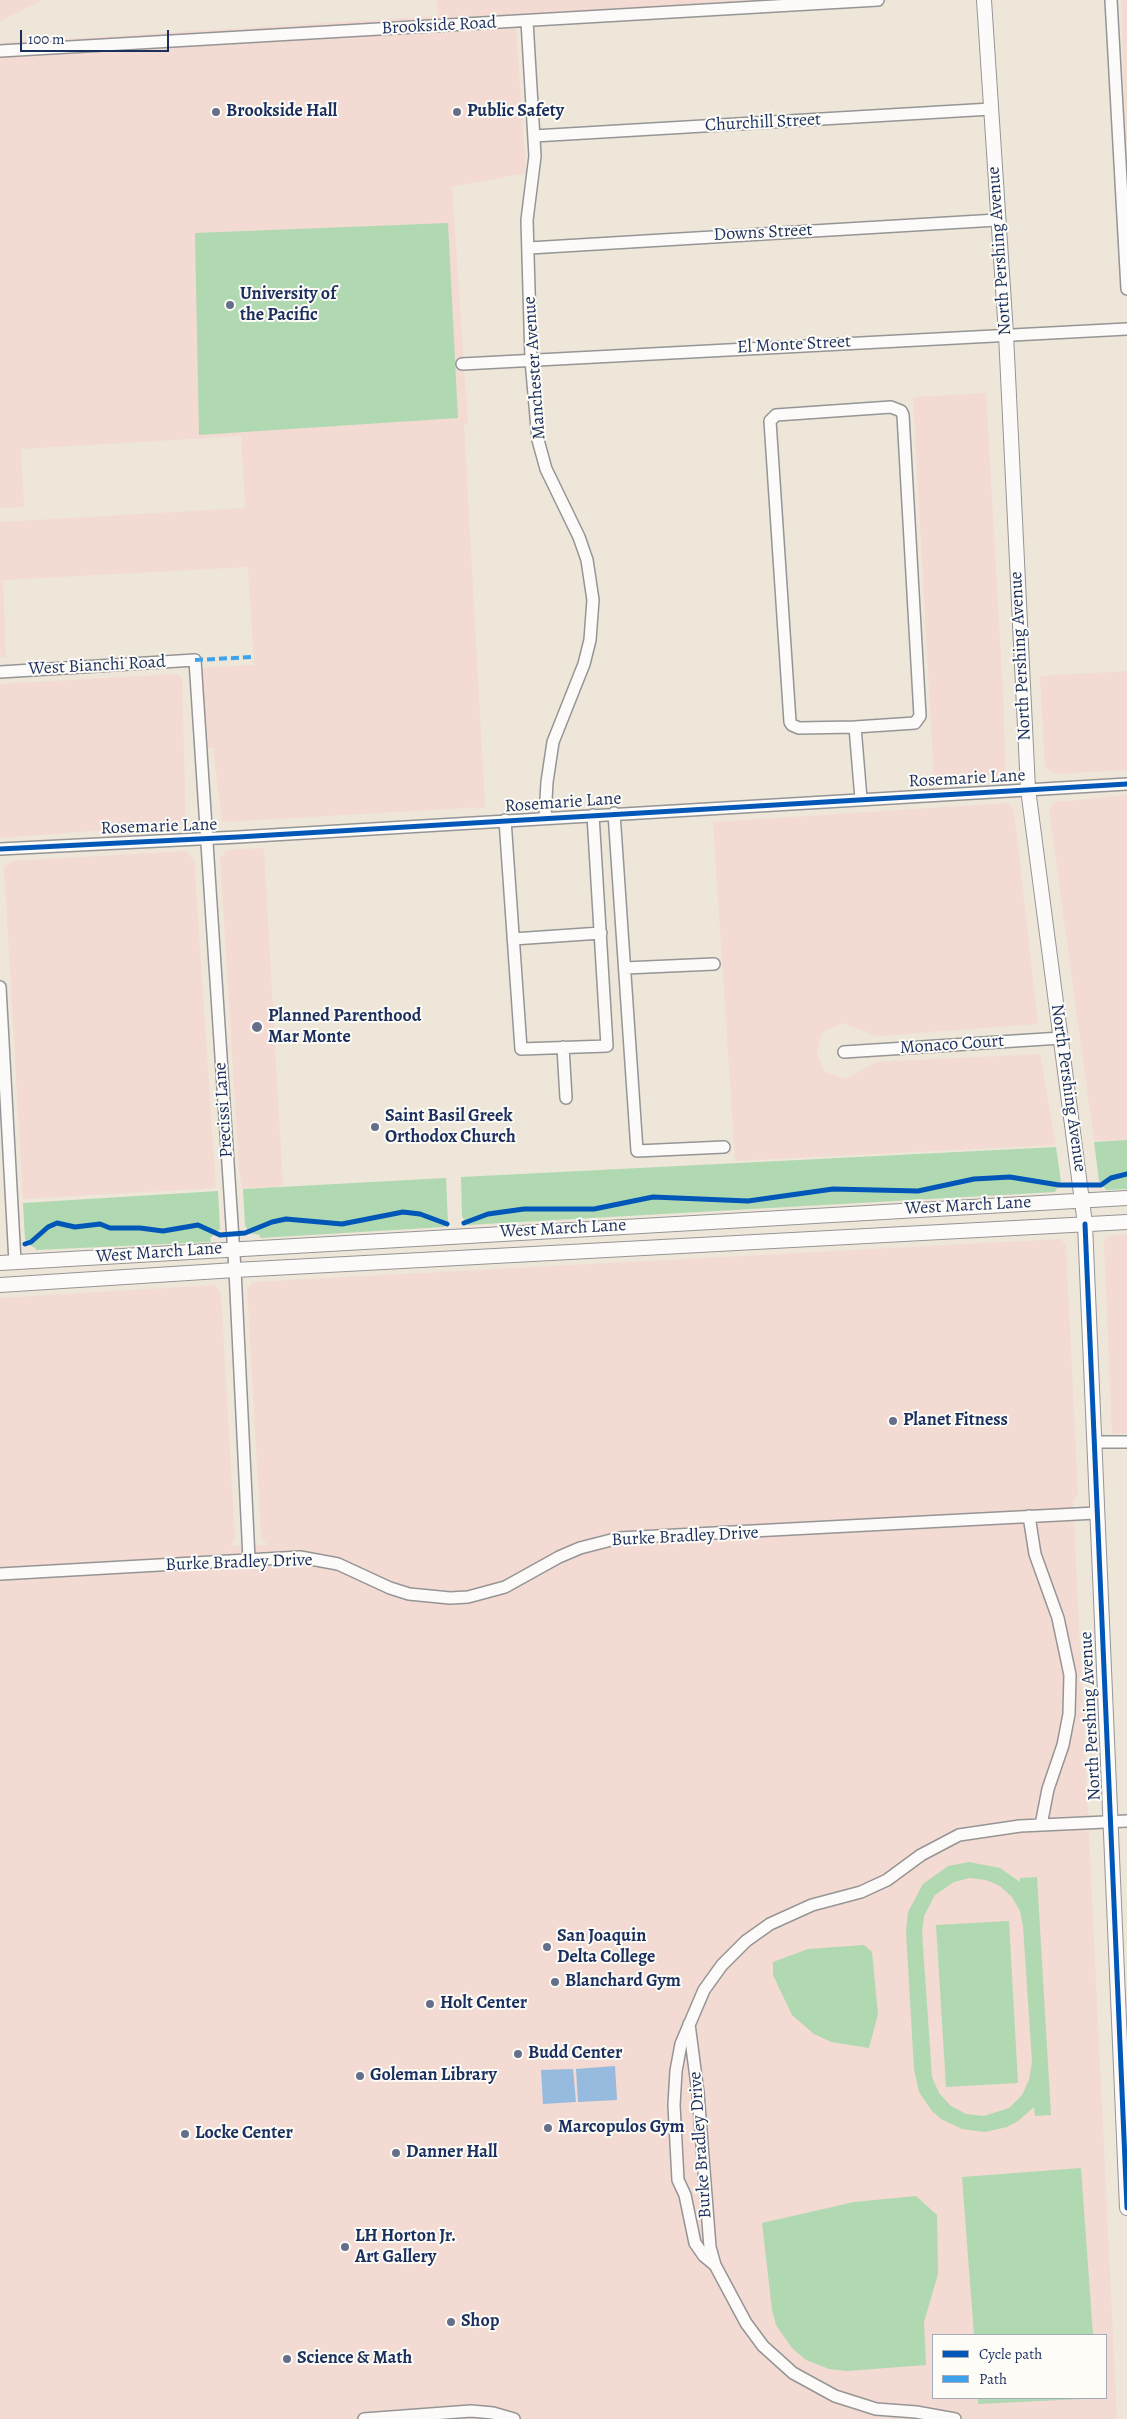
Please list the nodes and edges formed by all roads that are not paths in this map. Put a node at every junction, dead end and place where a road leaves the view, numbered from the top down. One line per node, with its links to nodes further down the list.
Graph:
1 (878, 0): 4 (street, Brookside Road)
2 (984, 0): 6 (main road, North Pershing Avenue)
3 (1111, 0): 10 (street)
4 (527, 21): 5 (street, Brookside Road); 7 (street, Manchester Avenue)
5 (0, 51)
6 (991, 109): 7 (street, Churchill Street); 8 (main road, North Pershing Avenue)
7 (534, 136): 9 (street, Manchester Avenue)
8 (997, 220): 9 (street, Downs Street); 12 (main road, North Pershing Avenue)
9 (529, 248): 13 (street, Manchester Avenue)
10 (1127, 289)
11 (1127, 329): 12 (street, El Monte Street)
12 (1006, 334): 13 (street, El Monte Street); 19 (main road, North Pershing Avenue)
13 (531, 360): 14 (street, El Monte Street); 23 (street, Manchester Avenue)
14 (462, 364)
15 (195, 660): 16 (street, West Bianchi Road); 25 (street, Precissi Lane)
16 (0, 672)
17 (855, 727): 17 (street); 20 (street)
18 (1127, 784): 19 (street, Rosemarie Lane)
19 (1028, 789): 20 (street, Rosemarie Lane); 32 (main road, North Pershing Avenue)
20 (861, 799): 21 (street, Rosemarie Lane)
21 (614, 813): 22 (street, Rosemarie Lane); 30 (street)
22 (593, 814): 23 (street, Rosemarie Lane); 27 (street)
23 (545, 817): 24 (street, Rosemarie Lane)
24 (506, 820): 25 (street, Rosemarie Lane); 28 (street)
25 (206, 838): 26 (street, Rosemarie Lane); 41 (street, Precissi Lane)
26 (0, 849)
27 (601, 933): 28 (street); 33 (street)
28 (513, 939): 33 (street)
29 (714, 964): 30 (street)
30 (625, 968): 36 (street)
31 (0, 987): 42 (street)
32 (1061, 1038): 34 (street, Monaco Court); 38 (main road, North Pershing Avenue)
33 (563, 1048): 35 (street)
34 (844, 1052)
35 (566, 1098)
36 (724, 1147)
37 (1127, 1198): 38 (main road, West March Lane)
38 (1083, 1200): 40 (main road, North Pershing Avenue); 41 (main road, West March Lane)
39 (1127, 1222): 40 (main road, West March Lane)
40 (1085, 1224): 44 (main road, West March Lane); 46 (main road, North Pershing Avenue)
41 (234, 1248): 42 (main road, West March Lane); 44 (street, Precissi Lane)
42 (15, 1262): 43 (main road, West March Lane)
43 (0, 1263)
44 (235, 1270): 45 (main road, West March Lane); 50 (street, Precissi Lane)
45 (0, 1285)
46 (1094, 1442): 47 (street); 48 (main road, North Pershing Avenue)
47 (1127, 1442)
48 (1096, 1513): 49 (street, Burke Bradley Drive); 53 (main road, North Pershing Avenue)
49 (1029, 1516): 50 (street, Burke Bradley Drive); 54 (street)
50 (249, 1560): 51 (street, Burke Bradley Drive)
51 (0, 1574)
52 (1127, 1821): 53 (street, Burke Bradley Drive)
53 (1110, 1822): 54 (street, Burke Bradley Drive); 56 (main road, North Pershing Avenue)
54 (1041, 1825): 55 (street, Burke Bradley Drive)
55 (689, 2024): 57 (street, Burke Bradley Drive); 57 (street, Burke Bradley Drive)
56 (1127, 2208)
57 (715, 2265): 60 (street, Burke Bradley Drive)
58 (364, 2419): 59 (street)
59 (514, 2419)
60 (955, 2419)

